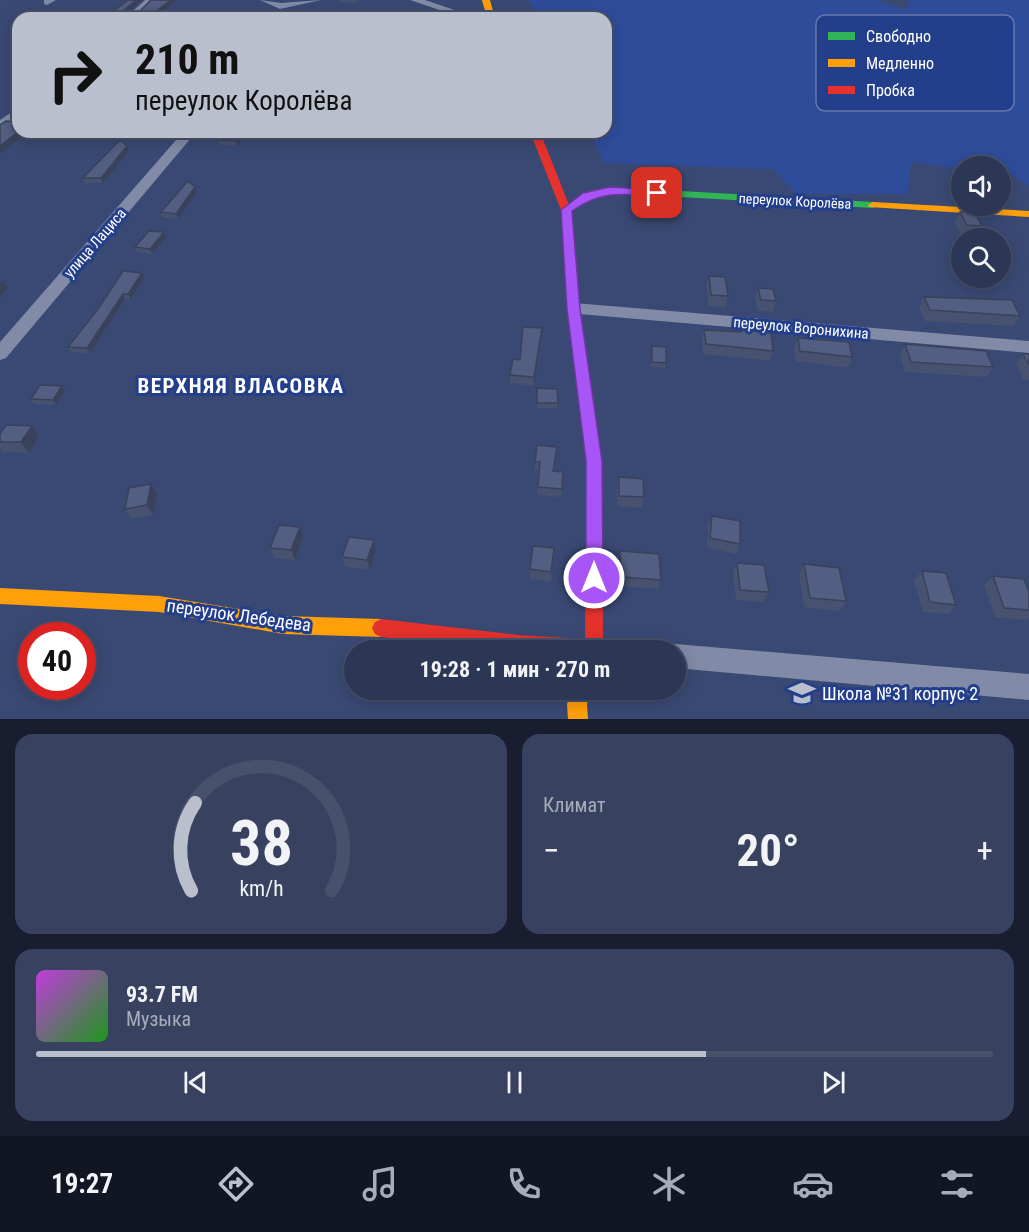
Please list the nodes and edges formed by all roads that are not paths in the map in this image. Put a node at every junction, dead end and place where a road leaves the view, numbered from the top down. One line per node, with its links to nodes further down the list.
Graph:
1 (151, 0): 6 (street)
2 (265, 0): 5 (street)
3 (316, 0): 5 (street)
4 (415, 0): 8 (street)
5 (280, 6): 7 (street)
6 (137, 12)
7 (276, 12)
8 (454, 12)
9 (12, 117): 10 (street)
10 (0, 126)
11 (185, 138): 17 (street, улица Лациса)
12 (537, 138): 13 (street)
13 (566, 210): 14 (street, переулок Королёва); 15 (street)
14 (1029, 214)
15 (574, 309): 16 (street, переулок Воронихина); 20 (street)
16 (1029, 347)
17 (0, 354)
18 (0, 596): 19 (street, переулок Лебедева)
19 (487, 640)
20 (595, 640)
21 (686, 657): 22 (street)
22 (1029, 687)
23 (579, 700): 24 (street)
24 (578, 719)

